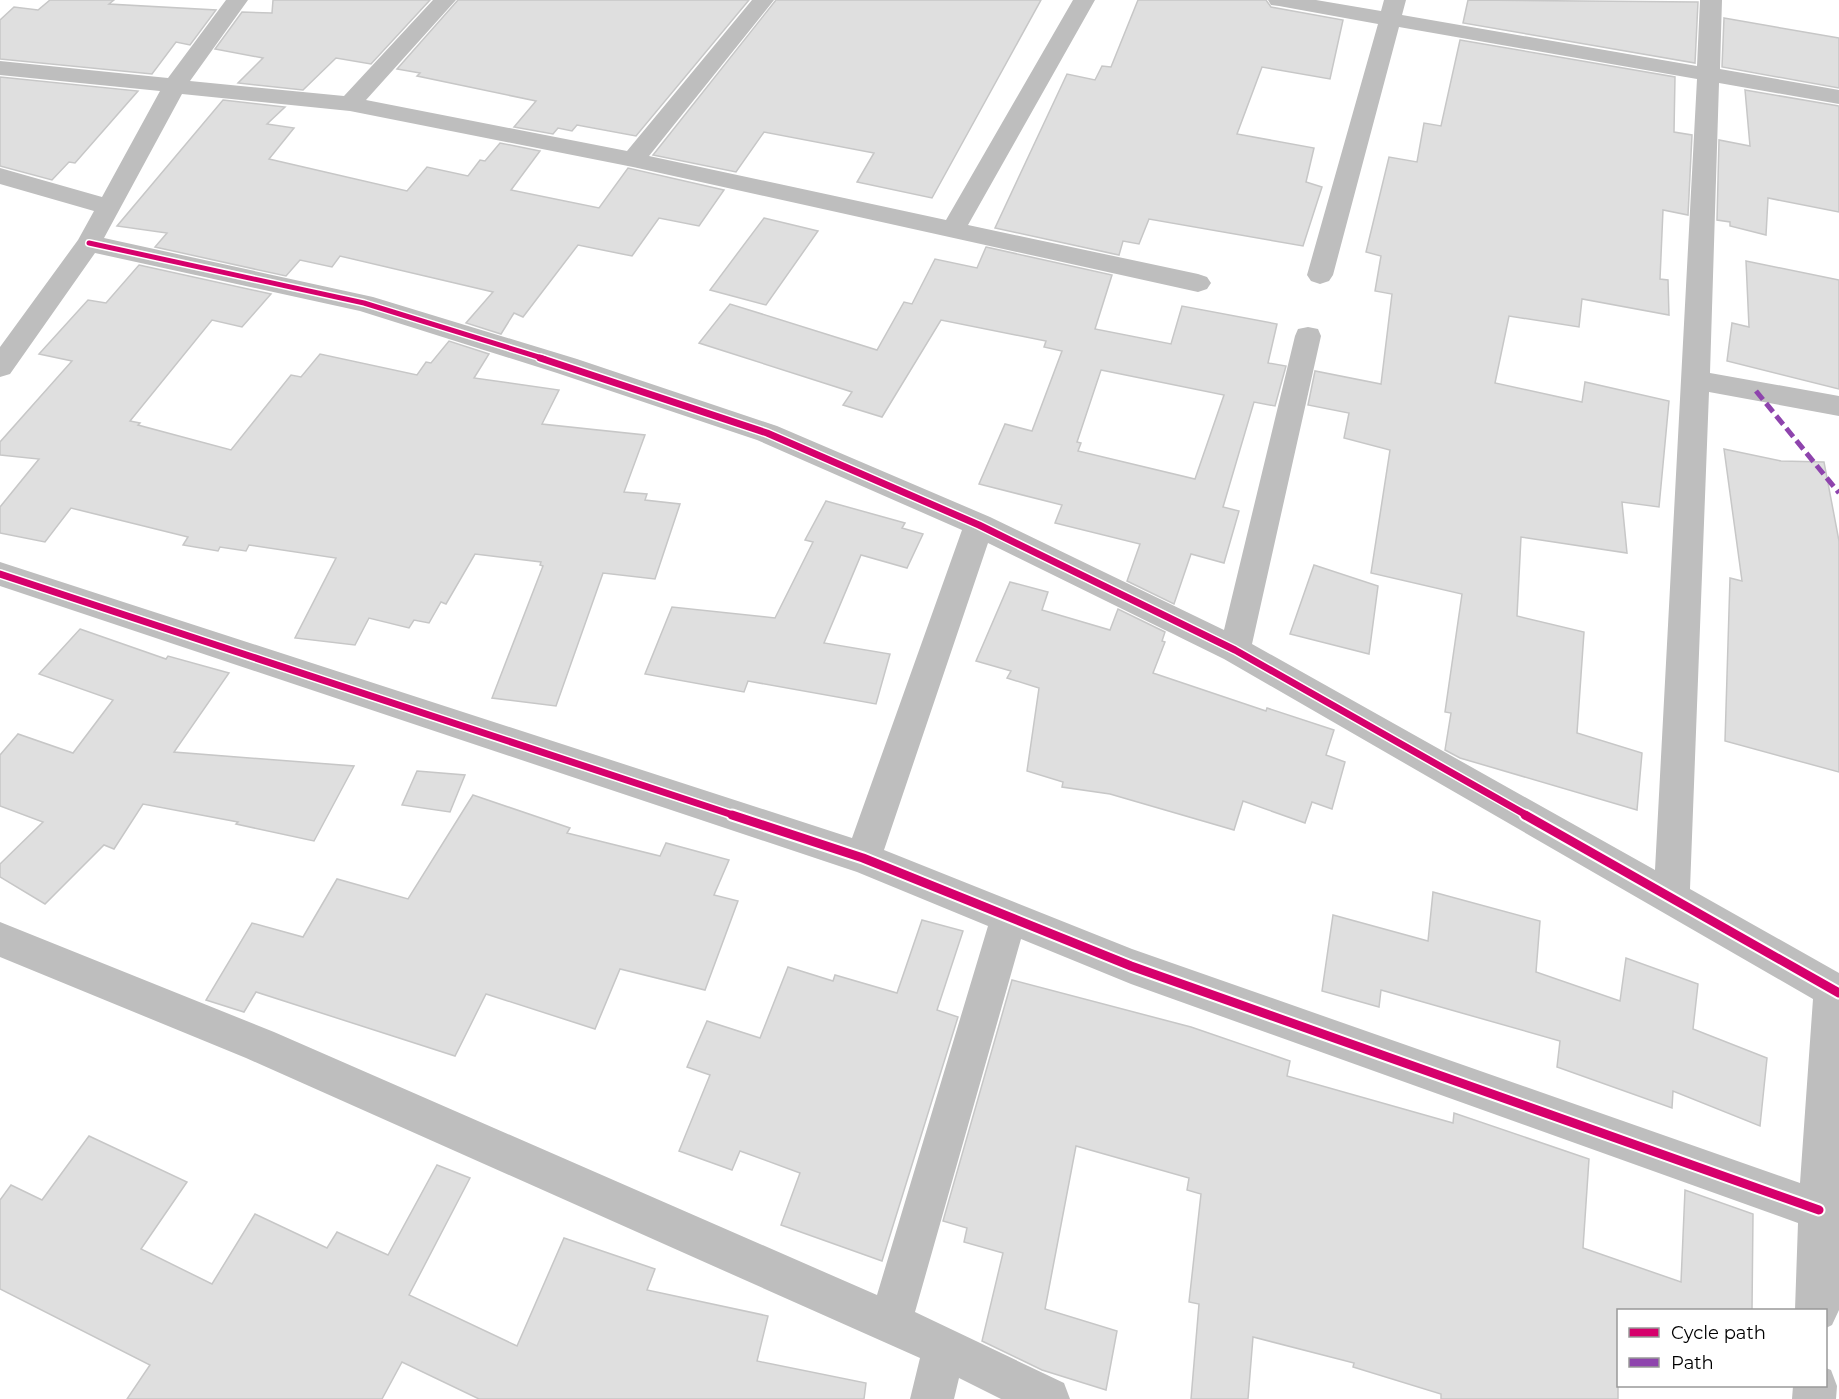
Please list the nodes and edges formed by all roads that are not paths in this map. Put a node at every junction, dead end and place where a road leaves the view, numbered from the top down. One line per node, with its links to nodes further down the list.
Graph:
1 (237, 0): 10 (street)
2 (445, 0): 12 (street)
3 (763, 0): 13 (street)
4 (1084, 0): 16 (street)
5 (1279, 0): 7 (street)
6 (1711, 0): 9 (street)
7 (1393, 10): 9 (street); 18 (street)
8 (0, 68): 10 (street)
9 (1706, 74): 11 (street); 22 (street)
10 (175, 85): 12 (street); 15 (street)
11 (1839, 97)
12 (351, 104): 13 (street)
13 (633, 160): 16 (street)
14 (0, 176): 15 (street)
15 (108, 207): 17 (street)
16 (954, 228): 19 (street)
17 (89, 243): 21 (street); 24 (street)
18 (1320, 275)
19 (1198, 283)
20 (1308, 336): 26 (street)
21 (0, 367)
22 (1696, 380): 23 (street); 28 (street)
23 (1839, 406)
24 (979, 525): 26 (street); 27 (street)
25 (0, 574): 27 (street)
26 (1235, 650): 28 (street)
27 (863, 858): 29 (street)
28 (1672, 898): 31 (street)
29 (1009, 918): 32 (street); 34 (street)
30 (0, 939): 34 (street)
31 (1836, 991): 32 (street)
32 (1819, 1210): 33 (street)
33 (1816, 1309)
34 (890, 1324): 35 (street)
35 (945, 1347): 36 (street); 37 (street)
36 (932, 1399)
37 (1048, 1399)

